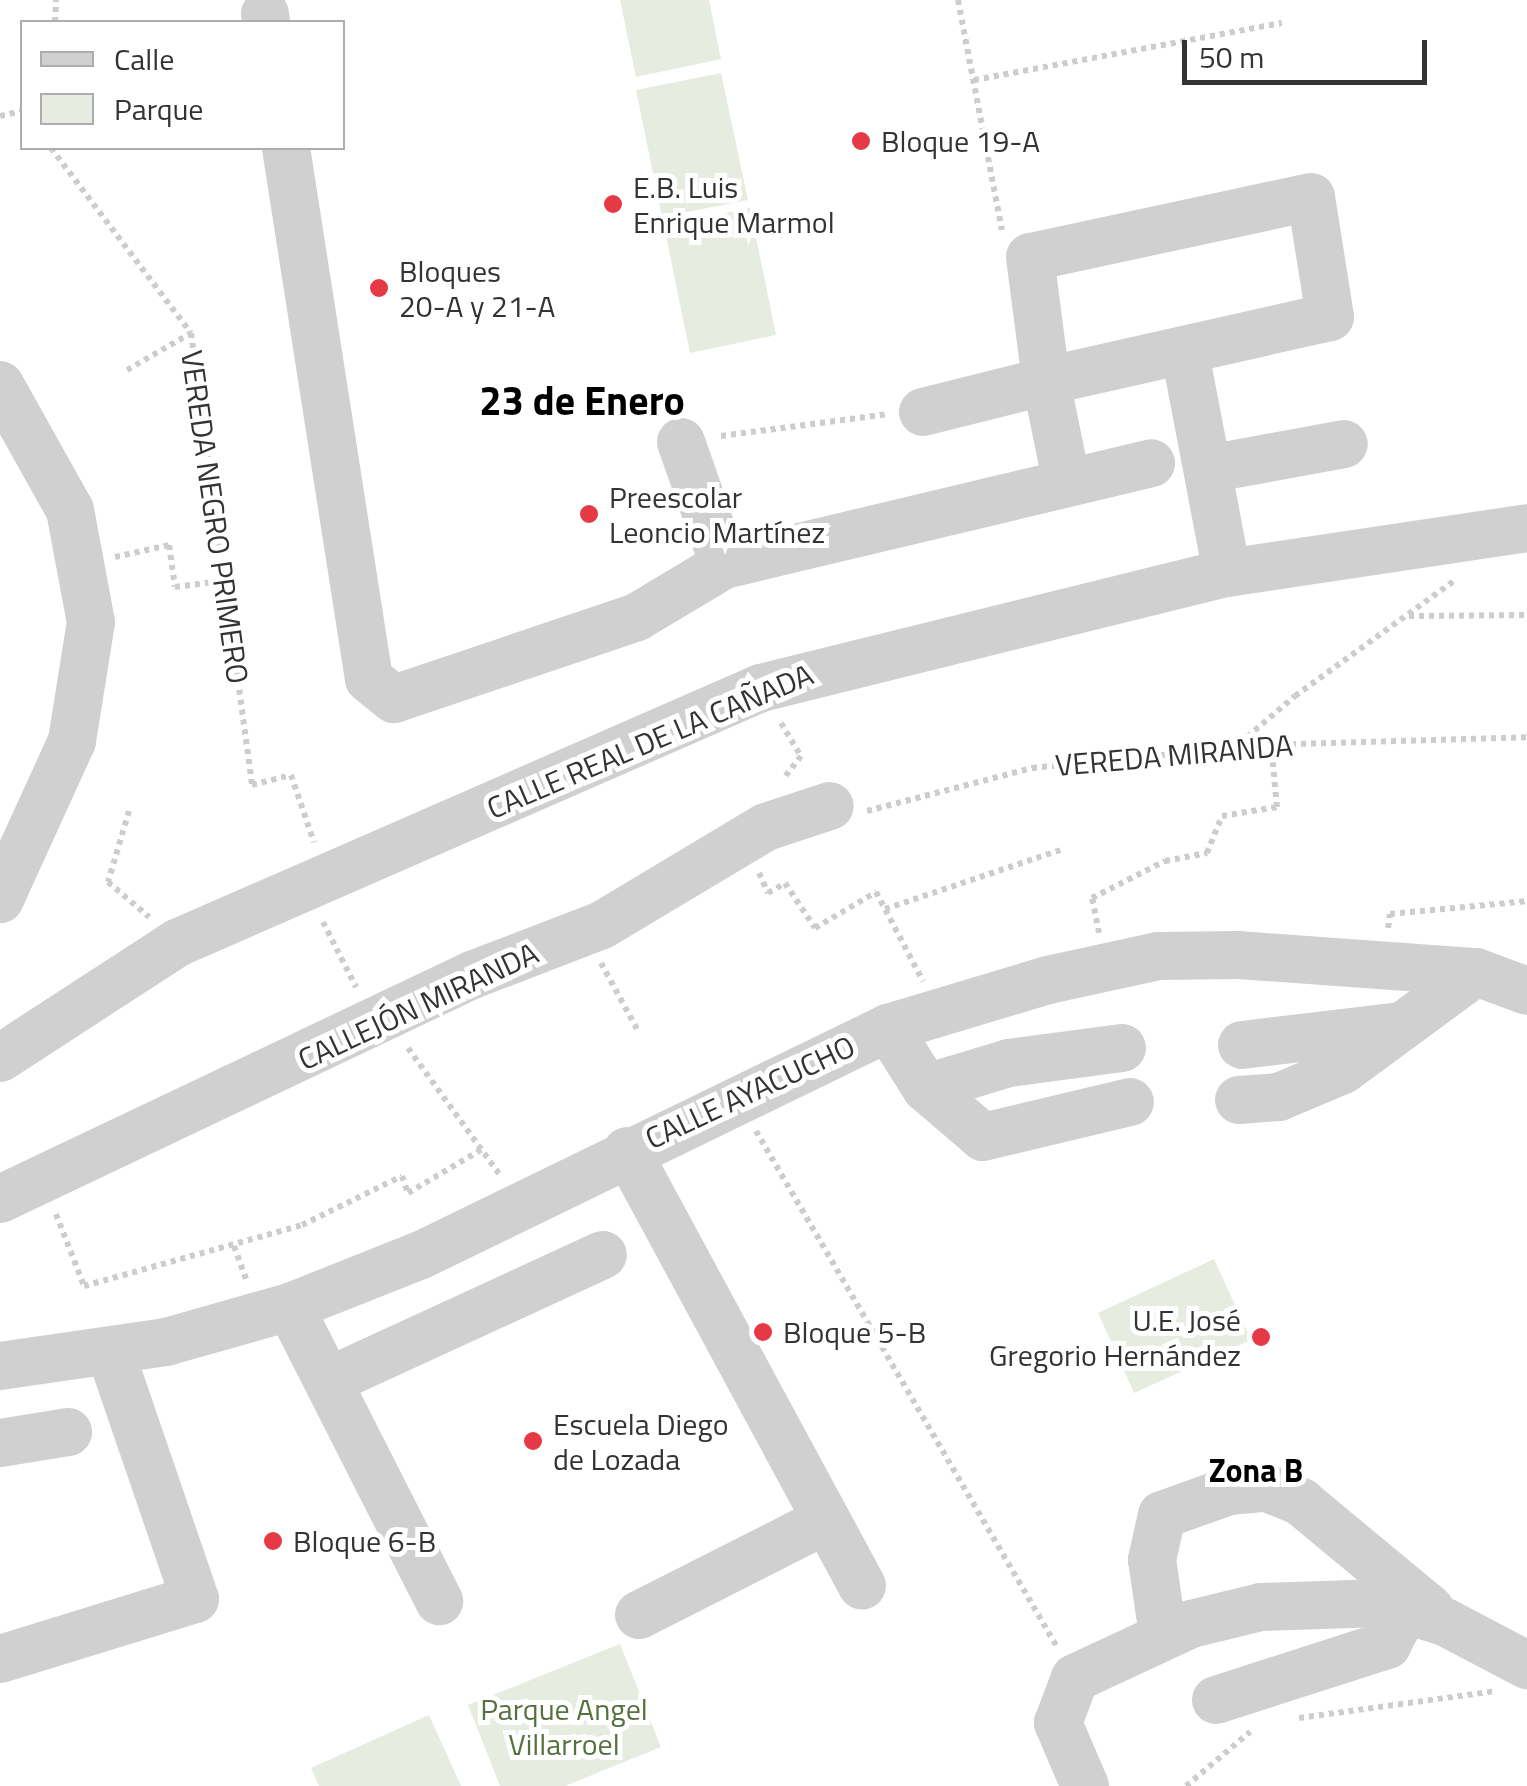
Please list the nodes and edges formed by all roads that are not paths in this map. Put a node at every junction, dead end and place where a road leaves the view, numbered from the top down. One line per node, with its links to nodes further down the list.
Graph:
1 (286, 150): 12 (street)
2 (1184, 352): 3 (street); 3 (street); 9 (street)
3 (1046, 381): 5 (street); 10 (street)
4 (0, 386): 15 (street)
5 (923, 412)
6 (680, 442): 12 (street)
7 (1344, 444): 9 (street)
8 (1151, 463): 10 (street)
9 (1208, 469): 13 (street)
10 (1066, 479): 12 (street)
11 (1514, 530): 13 (street, CALLE REAL DE LA CAÑADA)
12 (724, 564)
13 (1227, 573): 22 (street, CALLE REAL DE LA CAÑADA)
14 (830, 806): 27 (street, CALLEJÓN MIRANDA)
15 (2, 891)
16 (1476, 972): 17 (street, CALLE AYACUCHO); 18 (street); 19 (street, CALLE AYACUCHO)
17 (1527, 992)
18 (1401, 1026): 20 (street); 24 (street)
19 (888, 1028): 23 (street); 26 (street, CALLE AYACUCHO)
20 (1242, 1045)
21 (1122, 1048): 23 (street)
22 (0, 1058)
23 (926, 1088): 25 (street)
24 (1240, 1100)
25 (1130, 1102)
26 (627, 1151): 29 (street, CALLE AYACUCHO); 35 (street)
27 (0, 1199)
28 (602, 1255): 32 (street)
29 (290, 1307): 30 (street, CALLE AYACUCHO); 32 (street)
30 (110, 1351): 31 (street, CALLE AYACUCHO); 41 (street)
31 (0, 1366)
32 (332, 1379): 37 (street)
33 (68, 1432): 34 (street)
34 (0, 1443)
35 (826, 1520): 36 (street); 39 (street)
36 (862, 1586)
37 (439, 1602)
38 (1426, 1615): 40 (street); 40 (street); 42 (street); 43 (street)
39 (639, 1616)
40 (1163, 1635): 44 (street)
41 (0, 1660)
42 (1519, 1677)
43 (1216, 1700)
44 (1085, 1786)

